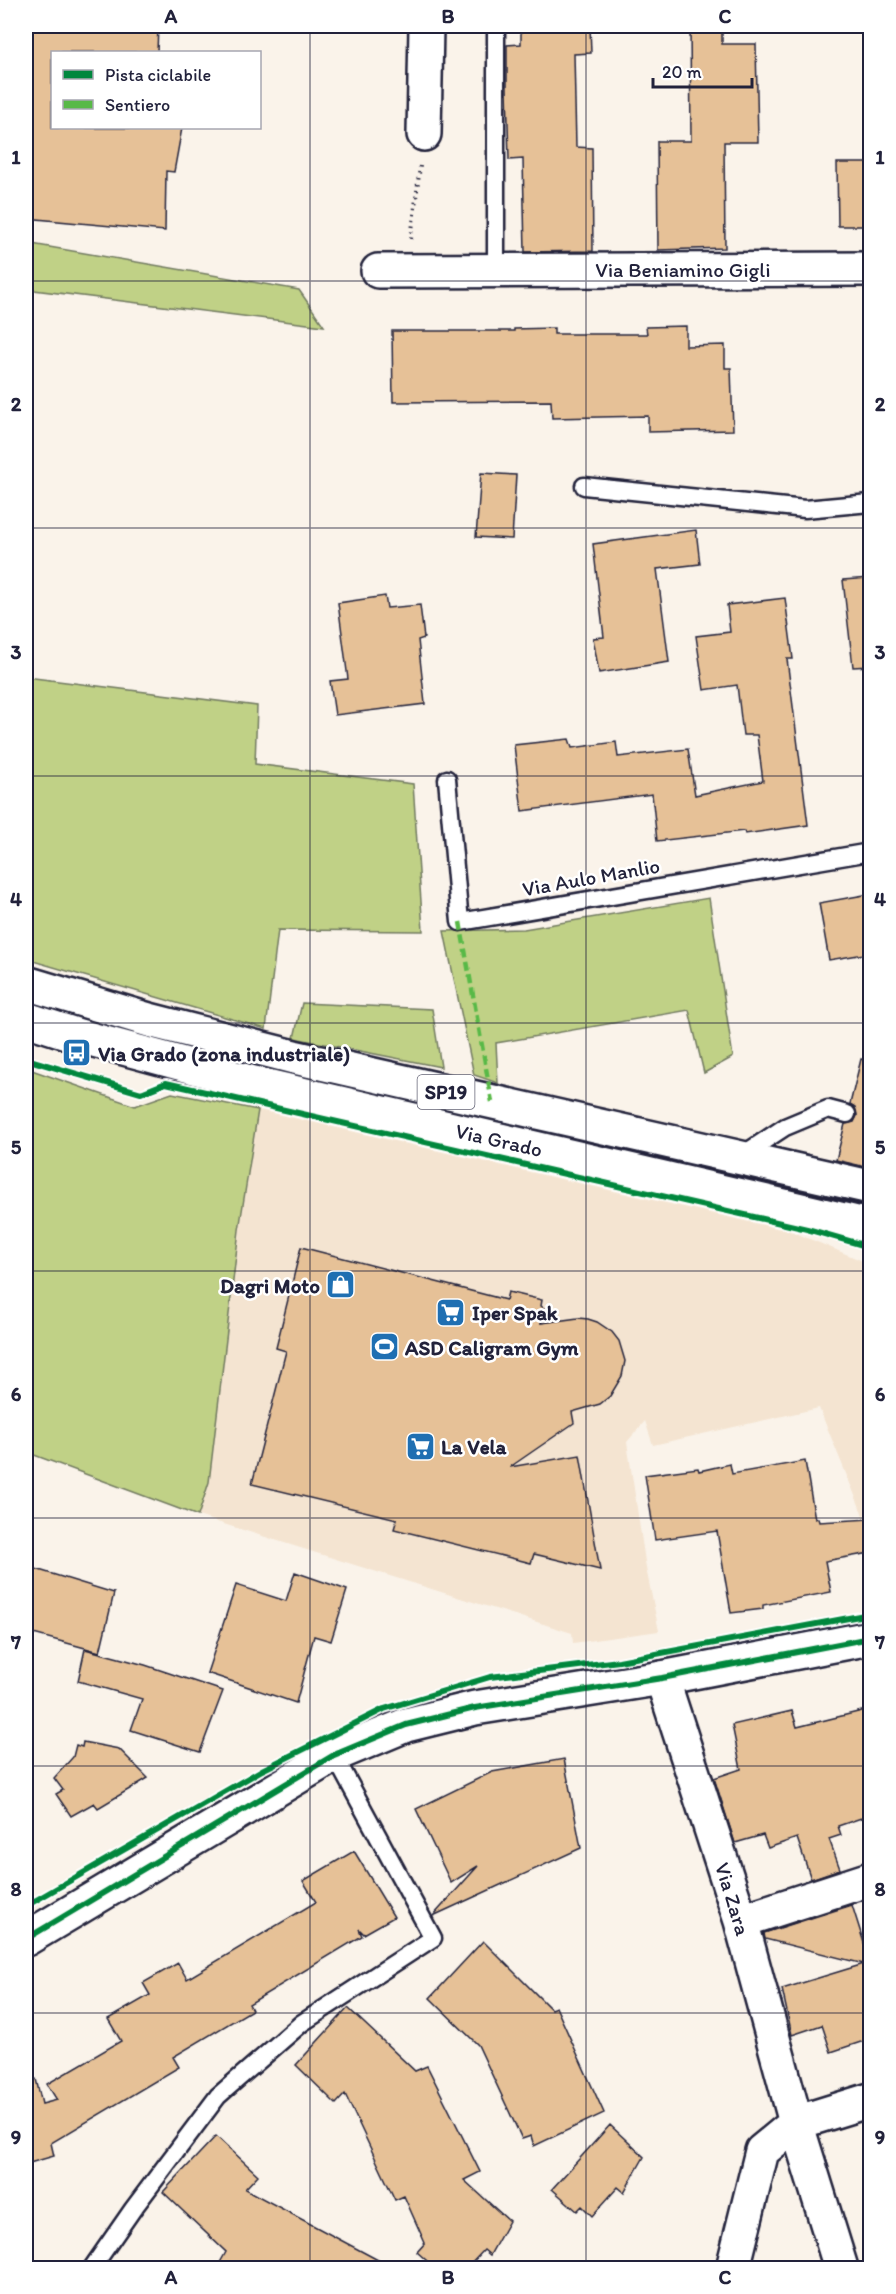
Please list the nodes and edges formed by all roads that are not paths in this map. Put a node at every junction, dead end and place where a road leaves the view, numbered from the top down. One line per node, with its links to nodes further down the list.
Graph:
1 (426, 26): 3 (street)
2 (495, 26): 4 (lane)
3 (424, 134)
4 (495, 269): 5 (street, Via Beniamino Gigli); 6 (street, Via Beniamino Gigli)
5 (870, 269)
6 (393, 270)
7 (584, 486): 8 (lane)
8 (870, 503)
9 (447, 779): 10 (lane, Via Aulo Manlio)
10 (870, 852)
11 (26, 983): 14 (street, Via Grado / SP19)
12 (26, 1018): 16 (street, Via Grado / SP19)
13 (847, 1114): 14 (lane)
14 (740, 1156): 15 (street, Via Grado / SP19)
15 (870, 1187)
16 (870, 1226)
17 (870, 1638): 18 (street)
18 (662, 1678): 19 (street); 21 (street, Via Zara)
19 (334, 1755): 22 (street); 25 (lane)
20 (870, 1879): 21 (street)
21 (741, 1921): 24 (street, Via Zara)
22 (26, 1939)
23 (870, 2100): 24 (street)
24 (796, 2123): 26 (street); 27 (street, Via Zara)
25 (92, 2268)
26 (733, 2268)
27 (841, 2268)

